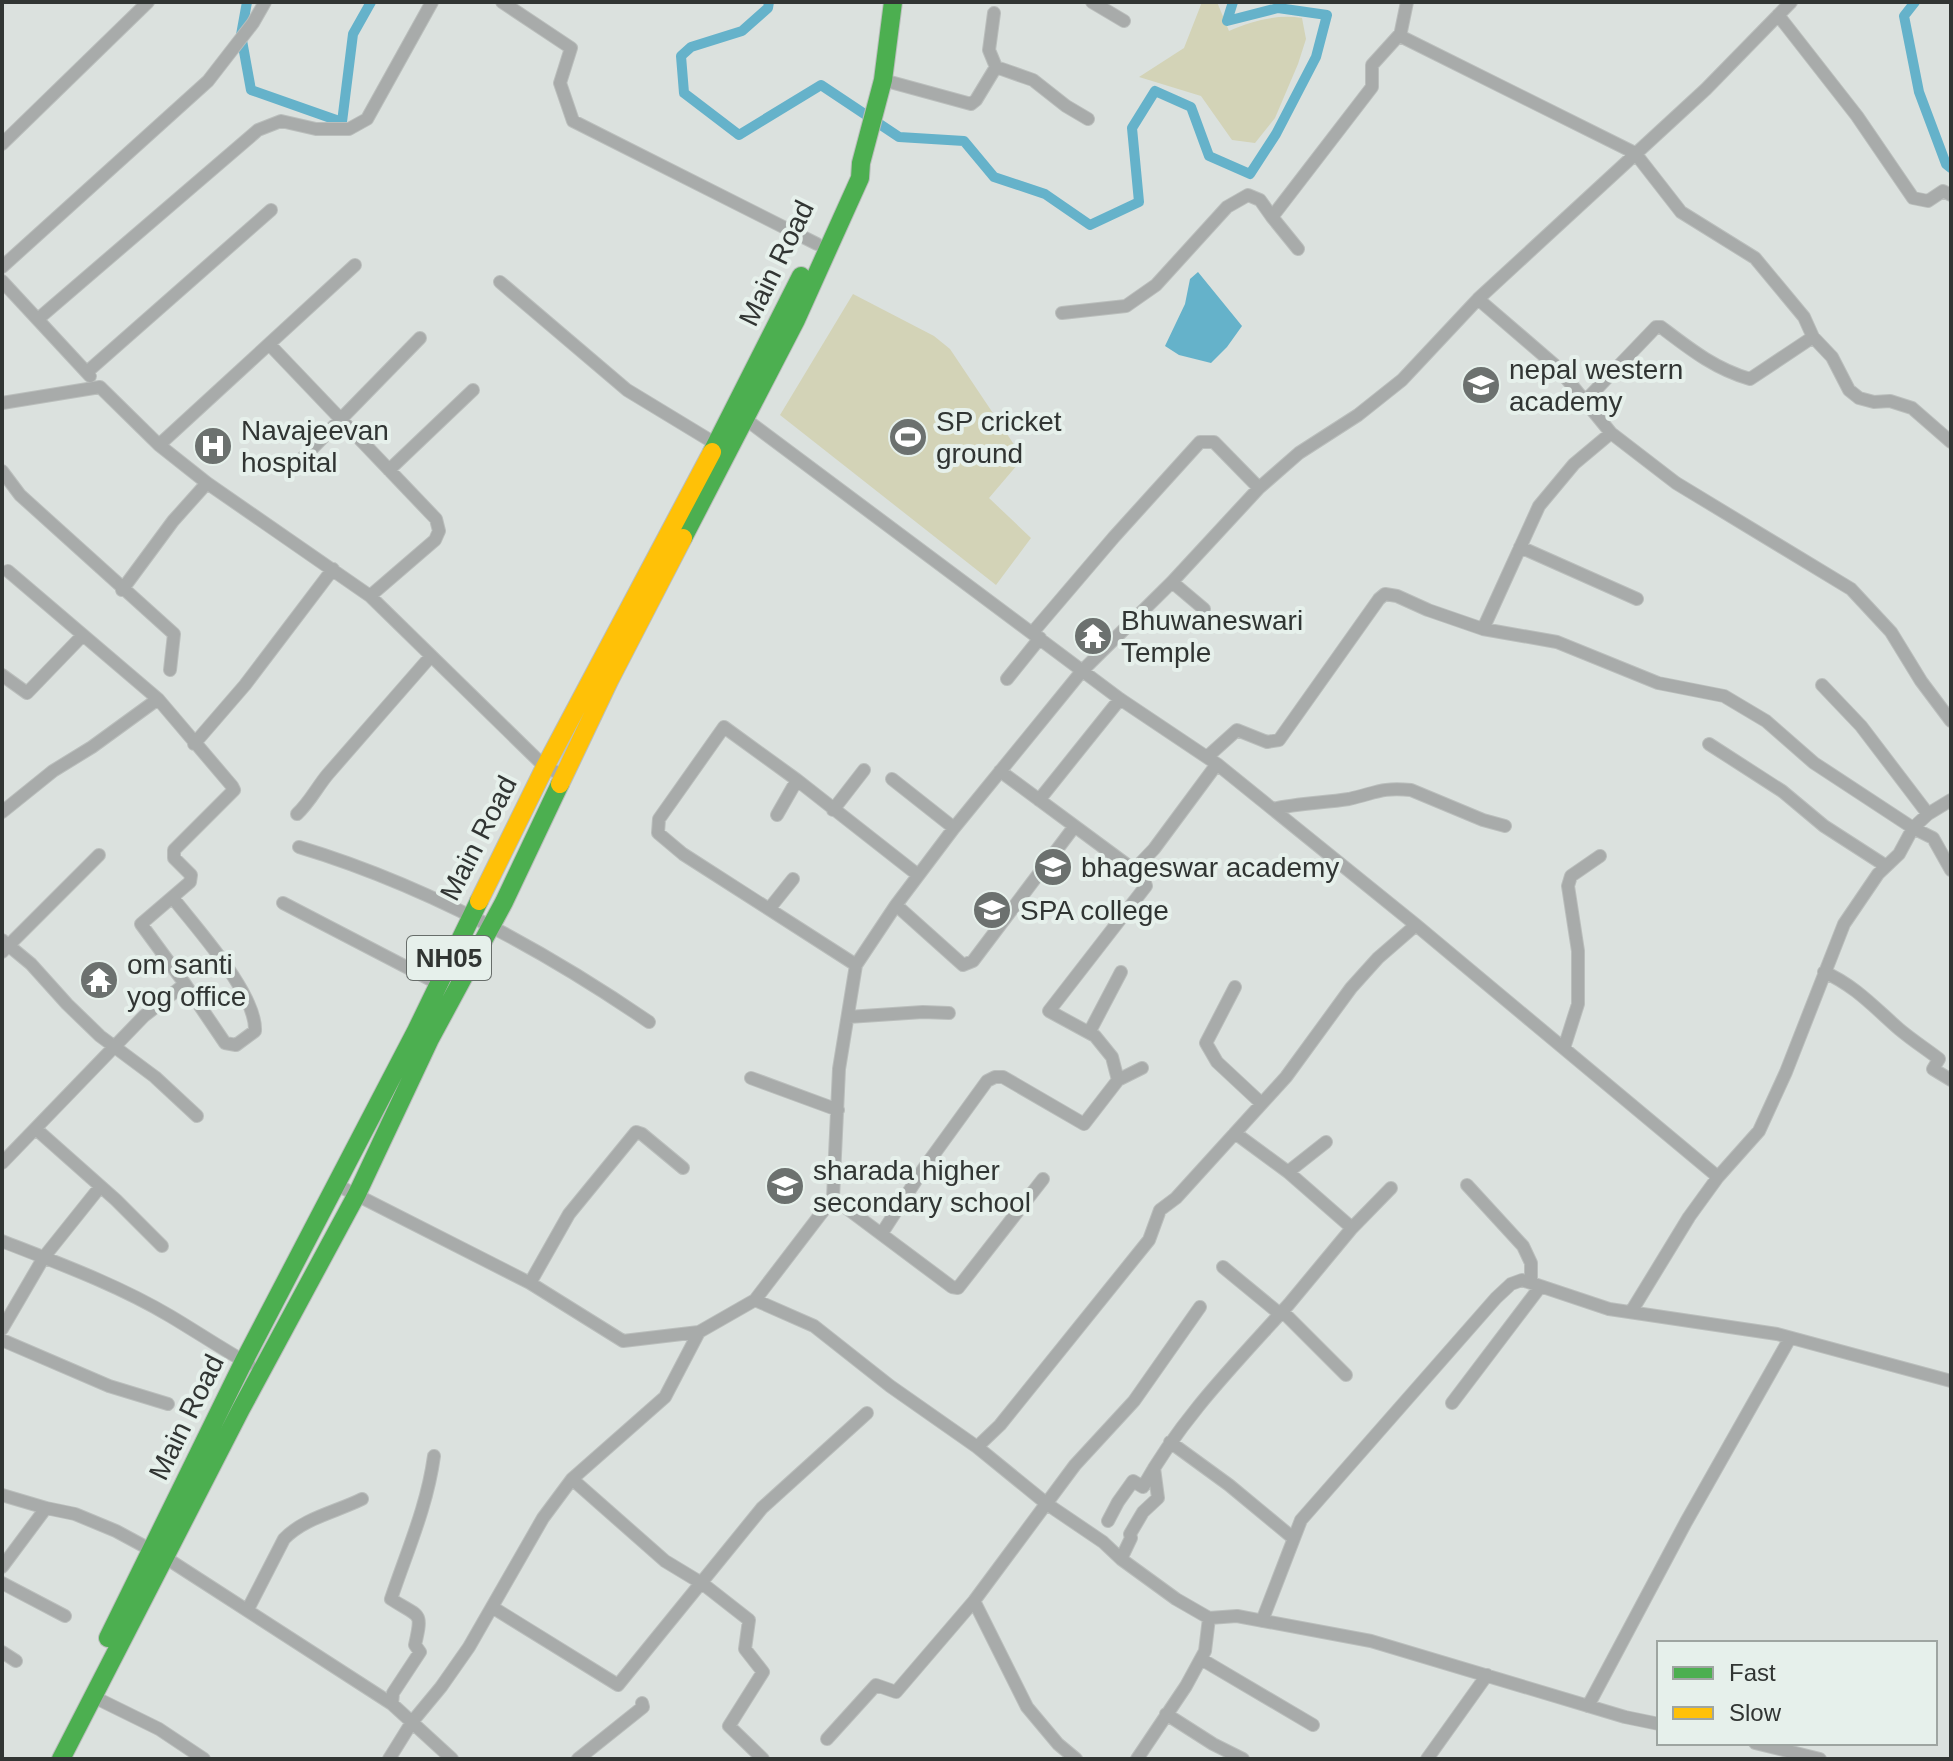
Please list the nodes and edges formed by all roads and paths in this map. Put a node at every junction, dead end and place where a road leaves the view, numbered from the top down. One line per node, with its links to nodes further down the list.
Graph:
1 (148, 2): 17 (street)
2 (265, 2): 26 (street)
3 (432, 2): 31 (street)
4 (502, 2): 23 (street)
5 (893, 2): 15 (main road, NH05)
6 (905, 2): 15 (main road, NH05)
7 (1092, 2): 12 (street)
8 (1407, 2): 13 (street)
9 (1791, 2): 11 (street)
10 (994, 13): 14 (street)
11 (1778, 15): 18 (street); 20 (street)
12 (1124, 21)
13 (1401, 33): 18 (street); 22 (street)
14 (996, 67): 15 (street); 16 (street)
15 (883, 77): 19 (main road, Main Road / NH05)
16 (1088, 119)
17 (2, 144)
18 (1635, 153): 29 (street); 32 (street)
19 (861, 163): 23 (main road, Main Road / NH05); 40 (main road, Main Road / NH05)
20 (1951, 195)
21 (271, 210): 35 (street)
22 (1272, 217): 24 (street); 30 (street)
23 (817, 244): 40 (main road, Main Road / NH05)
24 (1298, 249)
25 (355, 265): 34 (street)
26 (2, 267)
27 (2, 281): 31 (street)
28 (500, 282): 44 (street)
29 (1478, 299): 38 (street); 50 (street)
30 (1062, 313)
31 (38, 319): 35 (street)
32 (1813, 337): 38 (street); 43 (street)
33 (420, 338): 41 (street)
34 (269, 344): 41 (street); 45 (street)
35 (87, 372): 36 (street)
36 (100, 387): 39 (street); 45 (street)
37 (473, 390): 47 (street)
38 (1586, 400): 42 (street)
39 (2, 403)
40 (740, 415): 44 (main road, Main Road / NH05); 59 (main road, Main Road / NH05); 61 (street)
41 (340, 419): 46 (street); 47 (street)
42 (1611, 433): 51 (street); 71 (street)
43 (1951, 442)
44 (716, 444): 59 (main road, Main Road / NH05)
45 (159, 445): 49 (street)
46 (298, 463)
47 (389, 470): 56 (street)
48 (2, 471): 55 (street)
49 (207, 483): 52 (street); 55 (street)
50 (1259, 488): 54 (street); 61 (street)
51 (1520, 547): 57 (street); 60 (street)
52 (333, 569): 56 (street); 72 (street)
53 (4, 573): 62 (street)
54 (1172, 582): 58 (street); 65 (street)
55 (122, 590): 64 (street)
56 (370, 596): 63 (street)
57 (1637, 599)
58 (1204, 609)
59 (636, 612): 75 (main road, Main Road / NH05); 78 (main road, Main Road / NH05)
60 (1483, 629): 74 (street); 92 (street)
61 (1037, 635): 65 (street); 67 (street)
62 (82, 636): 66 (street); 69 (street)
63 (431, 656): 75 (street); 86 (street)
64 (170, 670)
65 (1082, 671): 70 (street); 77 (street)
66 (3, 679)
67 (1007, 679)
68 (1822, 685): 87 (street)
69 (158, 699): 72 (street); 85 (street)
70 (1120, 699): 74 (street); 81 (street)
71 (1951, 721)
72 (194, 744): 101 (street)
73 (1709, 744): 96 (street)
74 (1212, 760): 83 (street); 97 (street)
75 (545, 767): 78 (street); 105 (main road, Main Road / NH05)
76 (864, 770): 84 (street)
77 (1000, 771): 81 (street); 91 (street)
78 (563, 775): 107 (main road, Main Road / NH05)
79 (892, 779): 91 (street)
80 (797, 780): 84 (street); 88 (street); 104 (street)
81 (1039, 800): 90 (street)
82 (1951, 800): 87 (street)
83 (1273, 809): 89 (street); 106 (street)
84 (833, 810): 99 (street)
85 (2, 812)
86 (297, 814)
87 (1928, 814): 92 (street)
88 (777, 815)
89 (1505, 826)
90 (1074, 827): 97 (street); 103 (street)
91 (954, 828): 99 (street)
92 (1913, 828): 96 (street); 98 (street)
93 (299, 847): 105 (street)
94 (99, 855): 108 (street)
95 (1600, 856): 121 (street)
96 (1886, 866): 111 (street)
97 (1134, 870): 118 (street)
98 (1951, 870)
99 (918, 875): 103 (street)
100 (793, 879): 104 (street)
101 (173, 898): 113 (street); 113 (street)
102 (283, 903): 112 (street)
103 (896, 905): 109 (street)
104 (769, 909): 109 (street)
105 (471, 915): 107 (street); 112 (main road, Main Road / NH05)
106 (1416, 925): 121 (street); 126 (street)
107 (490, 928): 117 (street); 119 (main road, Main Road / NH05)
108 (4, 946): 120 (street)
109 (856, 965): 116 (street)
110 (1121, 972): 118 (street)
111 (1824, 972): 125 (street); 135 (street)
112 (437, 983): 119 (main road, Main Road / NH05)
113 (185, 984): 120 (street)
114 (1235, 987): 126 (street)
115 (949, 1013): 116 (street)
116 (848, 1017): 127 (street)
117 (649, 1022)
118 (1090, 1031): 124 (street)
119 (423, 1035): 137 (main road, Main Road / NH05); 141 (main road, Main Road / NH05)
120 (115, 1047): 128 (street); 129 (street)
121 (1564, 1048): 135 (street)
122 (1142, 1068): 124 (street)
123 (751, 1078): 127 (street)
124 (1118, 1080): 144 (street)
125 (1951, 1080)
126 (1261, 1103): 130 (street)
127 (838, 1110): 142 (street)
128 (197, 1116)
129 (36, 1129): 132 (street); 139 (street)
130 (1235, 1133): 134 (street); 167 (street)
131 (1326, 1142): 134 (street)
132 (2, 1163)
133 (683, 1168): 149 (street)
134 (1288, 1172): 143 (street)
135 (1718, 1177): 154 (street)
136 (1043, 1179): 144 (street)
137 (335, 1184): 141 (street); 159 (main road, Main Road / NH05)
138 (1467, 1185): 150 (street)
139 (100, 1187): 146 (street); 147 (street)
140 (1391, 1188): 143 (street)
141 (357, 1194): 149 (street); 160 (main road, Main Road / NH05)
142 (833, 1198): 144 (street); 151 (street)
143 (1352, 1228): 153 (street)
144 (882, 1233)
145 (2, 1241): 147 (street)
146 (162, 1246)
147 (44, 1257): 155 (street); 159 (street)
148 (1223, 1267): 153 (street)
149 (530, 1283): 156 (street)
150 (1536, 1285): 154 (street); 163 (street); 176 (street)
151 (755, 1300): 156 (street); 167 (street)
152 (1200, 1307): 173 (street)
153 (1281, 1312): 161 (street); 166 (street)
154 (1631, 1312): 157 (street)
155 (2, 1329)
156 (699, 1332): 170 (street)
157 (1790, 1338): 162 (street); 195 (street)
158 (2, 1340): 164 (street)
159 (244, 1361): 160 (street); 177 (main road, Main Road / NH05)
160 (262, 1371): 177 (main road, Main Road / NH05)
161 (1346, 1375)
162 (1951, 1381)
163 (1452, 1403)
164 (168, 1404)
165 (867, 1413): 181 (street)
166 (1170, 1442): 169 (street); 176 (street)
167 (977, 1447): 173 (street)
168 (434, 1456): 194 (street)
169 (1154, 1468): 175 (street); 178 (street)
170 (572, 1479): 181 (street); 183 (street)
171 (2, 1495): 174 (street)
172 (362, 1499): 184 (street)
173 (1047, 1504): 178 (street); 182 (street)
174 (46, 1508): 177 (street); 179 (street)
175 (1108, 1521)
176 (1293, 1538): 187 (street)
177 (159, 1554): 184 (street); 192 (main road, Main Road / NH05); 203 (main road, Main Road / NH05)
178 (1121, 1559): 186 (street)
179 (2, 1567)
180 (2, 1583): 185 (street)
181 (703, 1584): 183 (street); 209 (street)
182 (974, 1601): 200 (street); 210 (street)
183 (492, 1607): 197 (street)
184 (248, 1609): 194 (street)
185 (65, 1616)
186 (1209, 1618): 187 (street); 189 (street)
187 (1262, 1621): 191 (street)
188 (2, 1652): 190 (street)
189 (1201, 1659): 196 (street); 199 (street)
190 (16, 1661)
191 (1487, 1675): 195 (street); 213 (street)
192 (92, 1696): 204 (main road, Main Road / NH05); 205 (street)
193 (642, 1703): 208 (street)
194 (392, 1704): 197 (street)
195 (1588, 1706): 198 (street)
196 (1166, 1714): 211 (street); 212 (street)
197 (412, 1722): 206 (street); 207 (street)
198 (1657, 1723)
199 (1313, 1725)
200 (827, 1739)
201 (1763, 1745): 202 (street)
202 (1817, 1758)
203 (46, 1759)
204 (61, 1759)
205 (204, 1759)
206 (389, 1759)
207 (452, 1759)
208 (578, 1759)
209 (763, 1759)
210 (1076, 1759)
211 (1137, 1759)
212 (1243, 1759)
213 (1427, 1759)

